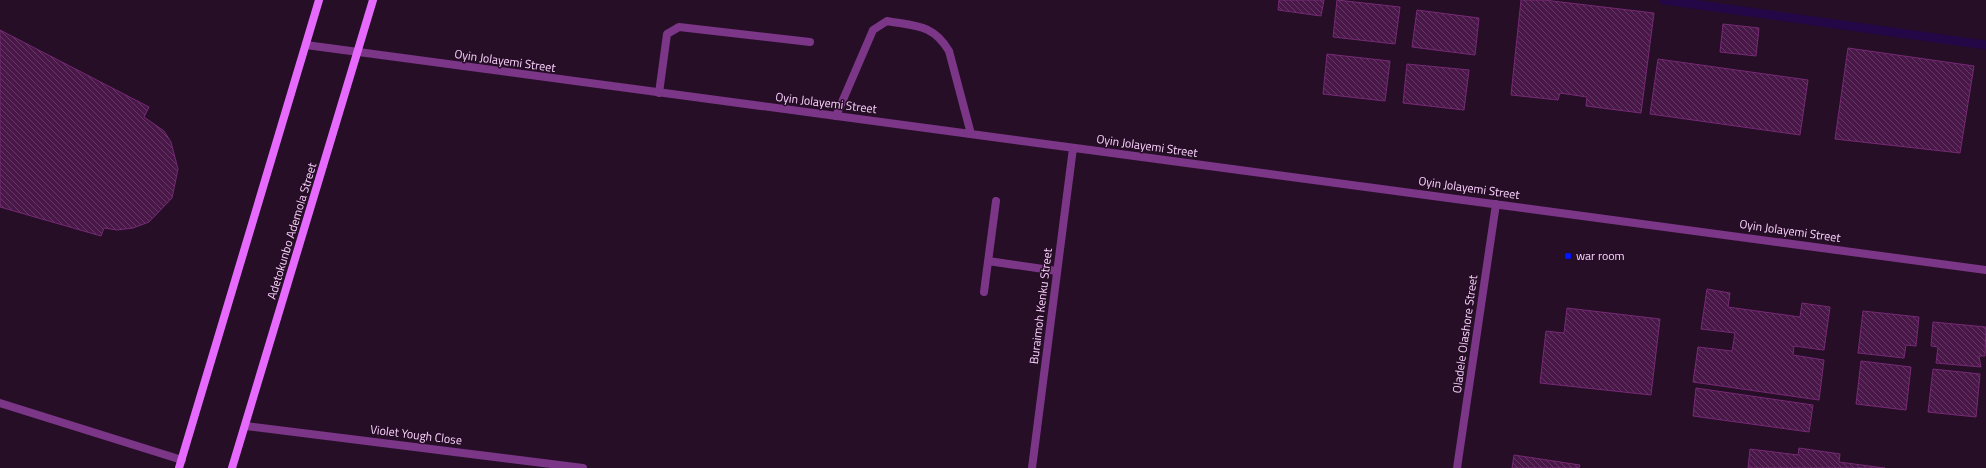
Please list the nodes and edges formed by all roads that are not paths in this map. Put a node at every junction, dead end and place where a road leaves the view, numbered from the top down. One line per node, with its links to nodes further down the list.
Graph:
1 (319, 0): 4 (main road)
2 (373, 0): 5 (main road, Adetokunbo Ademola Street)
3 (810, 42): 6 (street)
4 (306, 45): 5 (street, Oyin Jolayemi Street); 18 (main road)
5 (357, 54): 6 (street, Oyin Jolayemi Street); 17 (main road, Adetokunbo Ademola Street)
6 (659, 94): 7 (street, Oyin Jolayemi Street)
7 (836, 116): 8 (street, Oyin Jolayemi Street); 8 (street)
8 (971, 134): 9 (street, Oyin Jolayemi Street)
9 (1073, 148): 11 (street, Oyin Jolayemi Street); 14 (street, Buraimoh Kenku Street)
10 (996, 201): 12 (street)
11 (1496, 204): 13 (street, Oyin Jolayemi Street); 23 (street, Oladele Olashore Street)
12 (988, 262): 14 (street); 15 (street)
13 (1986, 270)
14 (1057, 271): 22 (street, Buraimoh Kenku Street)
15 (984, 292)
16 (0, 403): 18 (street)
17 (246, 426): 20 (main road, Adetokunbo Ademola Street); 21 (street, Violet Yough Close)
18 (182, 460): 19 (main road)
19 (179, 468)
20 (232, 468)
21 (584, 468)
22 (1032, 468)
23 (1457, 468)

